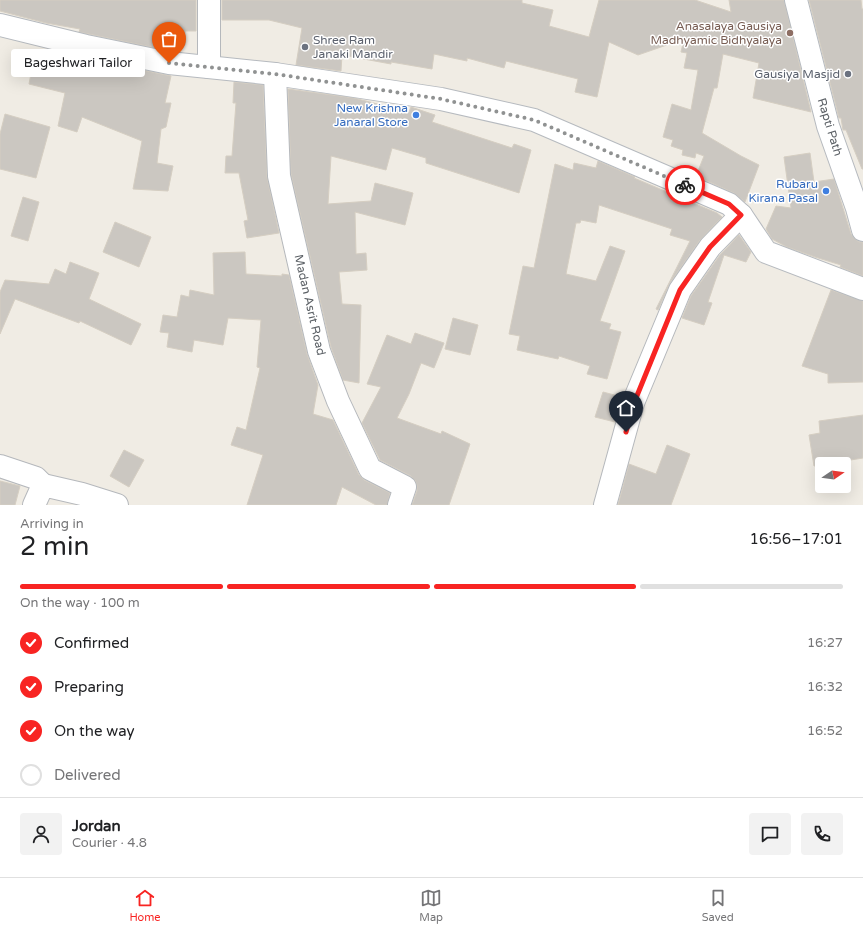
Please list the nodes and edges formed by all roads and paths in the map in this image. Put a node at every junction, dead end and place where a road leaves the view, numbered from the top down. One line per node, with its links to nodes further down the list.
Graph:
1 (209, 0): 4 (street)
2 (796, 0): 7 (street, Rapti Path)
3 (0, 25): 4 (street)
4 (209, 67): 5 (street)
5 (275, 74): 6 (street); 13 (street, Madan Asrit Road)
6 (741, 215): 8 (street); 14 (street)
7 (863, 230)
8 (863, 289)
9 (0, 466): 10 (street)
10 (43, 485): 11 (street); 12 (street)
11 (34, 505)
12 (117, 505)
13 (399, 505)
14 (606, 505)

